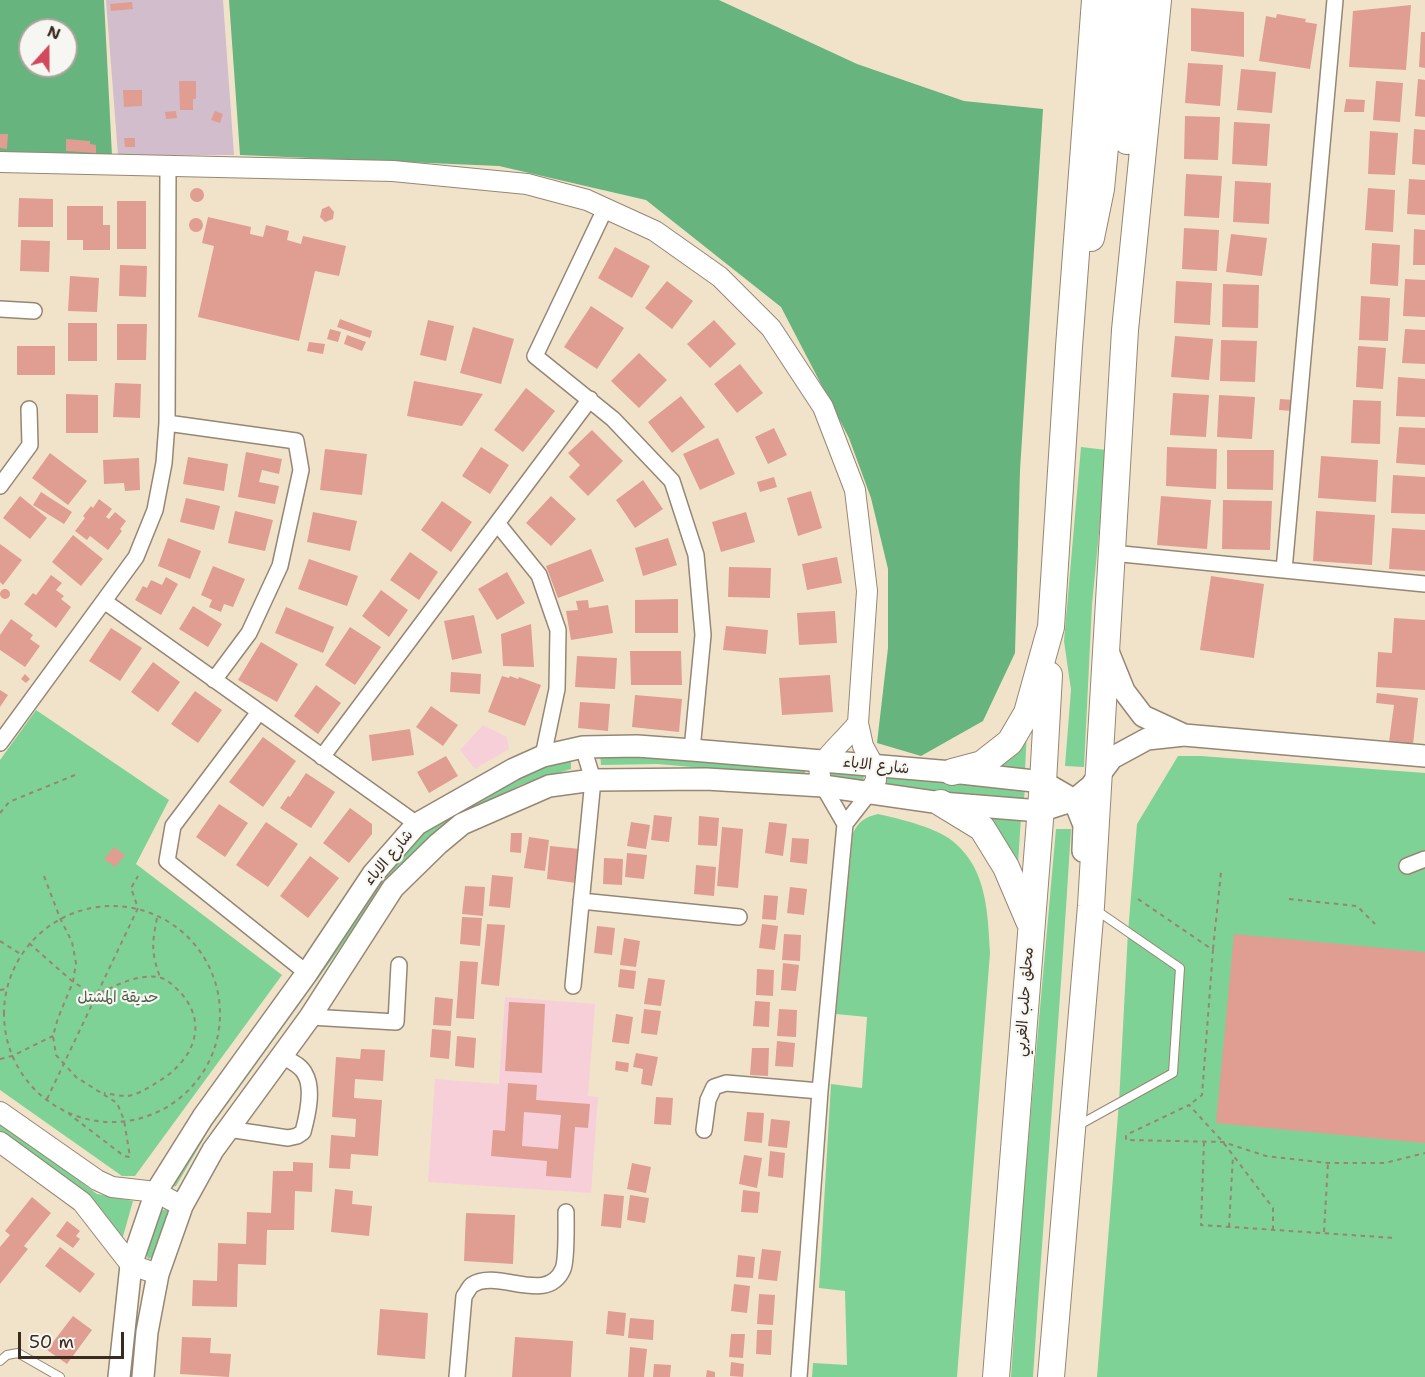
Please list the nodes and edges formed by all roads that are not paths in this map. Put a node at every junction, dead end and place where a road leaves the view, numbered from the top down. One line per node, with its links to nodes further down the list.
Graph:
1 (1119, 0): 12 (highway)
2 (1138, 0): 11 (highway)
3 (1158, 0): 11 (highway)
4 (1335, 0): 19 (street)
5 (1093, 4): 12 (highway)
6 (0, 162): 7 (street)
7 (168, 166): 8 (street); 15 (street)
8 (606, 207): 13 (street); 26 (street)
9 (0, 309): 10 (street)
10 (34, 311)
11 (1125, 330): 18 (highway)
12 (1069, 347): 22 (highway)
13 (590, 399): 17 (street); 30 (street)
14 (29, 409): 16 (street)
15 (167, 423): 21 (street); 24 (street)
16 (0, 486)
17 (497, 523): 31 (street); 33 (street)
18 (1112, 553): 19 (street); 23 (highway)
19 (1284, 570): 20 (street)
20 (1425, 584)
21 (104, 601): 24 (street); 28 (street)
22 (1051, 627): 36 (highway); 39 (highway, محلق حلب الغربي)
23 (1107, 647): 27 (main road); 37 (highway)
24 (214, 680): 25 (street)
25 (259, 712): 33 (street); 55 (street)
26 (858, 723): 34 (street); 35 (street)
27 (1184, 735): 32 (main road); 37 (main road)
28 (0, 743)
29 (583, 747): 30 (main road, شارع الاباء); 31 (main road, شارع الاباء); 38 (street)
30 (692, 750): 34 (main road, شارع الاباء)
31 (543, 756): 45 (main road, شارع الاباء)
32 (1425, 756)
33 (322, 757): 45 (street)
34 (823, 760): 35 (main road, شارع الاباء); 40 (street)
35 (875, 766): 36 (main road, شارع الاباء); 41 (street)
36 (952, 772): 39 (main road, شارع الاباء)
37 (1100, 775): 42 (main road); 49 (highway)
38 (593, 780): 40 (main road, شارع الاباء); 50 (street); 57 (main road, شارع الاباء)
39 (1043, 782): 42 (main road); 44 (highway, محلق حلب الغربي)
40 (823, 786): 41 (main road, شارع الاباء); 46 (street)
41 (870, 792): 43 (main road, شارع الاباء); 46 (street)
42 (1074, 800): 44 (main road); 49 (main road)
43 (941, 803): 44 (main road, شارع الاباء); 53 (highway)
44 (1040, 811): 53 (highway, محلق حلب الغربي)
45 (417, 824): 55 (main road, شارع الاباء)
46 (845, 824): 59 (street)
47 (1425, 859): 48 (street)
48 (1407, 866)
49 (1093, 876): 51 (highway)
50 (581, 901): 52 (street); 56 (street)
51 (1091, 906): 62 (highway); 62 (lane)
52 (739, 916)
53 (1031, 925): 76 (highway, محلق حلب الغربي)
54 (399, 965): 57 (street)
55 (307, 973): 65 (main road, شارع الاباء)
56 (573, 986)
57 (310, 1017): 58 (main road, شارع الاباء)
58 (282, 1056): 61 (main road, شارع الاباء); 61 (street)
59 (820, 1091): 63 (street); 75 (street)
60 (0, 1112): 65 (street)
61 (228, 1129): 66 (main road, شارع الاباء)
62 (1072, 1129): 77 (highway)
63 (704, 1130)
64 (0, 1142): 68 (street)
65 (156, 1192): 66 (street); 68 (main road, شارع الاباء)
66 (182, 1206): 69 (main road, شارع الاباء)
67 (566, 1212): 74 (street)
68 (131, 1264): 69 (street); 72 (main road, شارع الاباء)
69 (158, 1274): 73 (main road, شارع الاباء)
70 (0, 1361): 71 (lane)
71 (60, 1377)
72 (119, 1377)
73 (143, 1377)
74 (457, 1377)
75 (799, 1377)
76 (996, 1377)
77 (1051, 1377)

